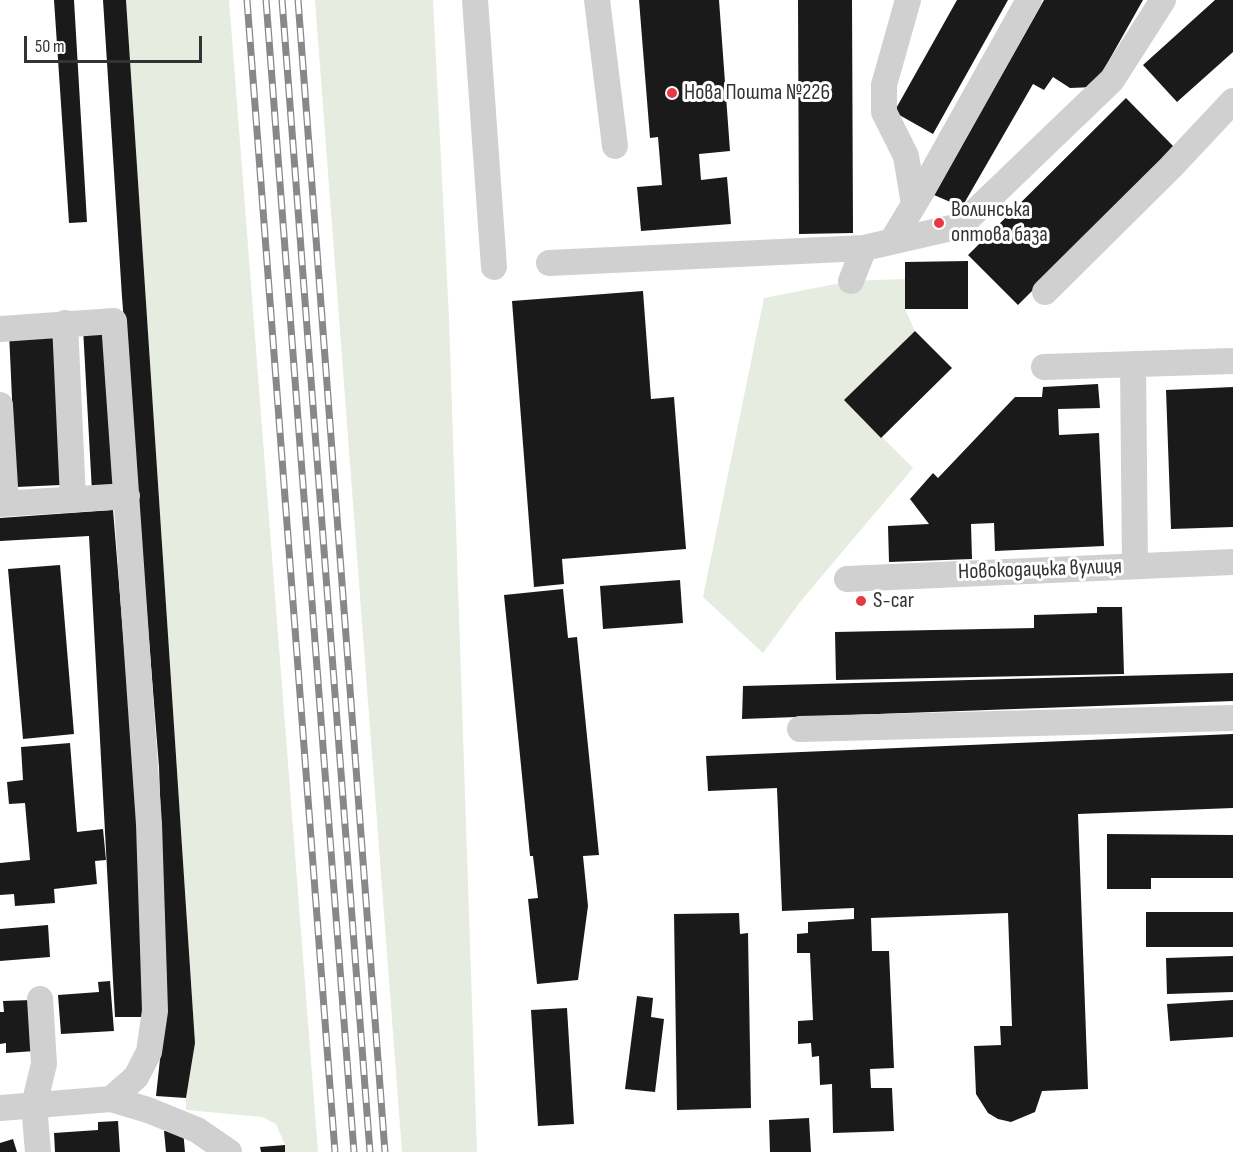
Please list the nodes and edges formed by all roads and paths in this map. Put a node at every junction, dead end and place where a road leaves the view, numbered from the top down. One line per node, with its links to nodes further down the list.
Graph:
1 (475, 0): 12 (street)
2 (597, 0): 7 (street)
3 (908, 0): 8 (street)
4 (1029, 0): 8 (street)
5 (1163, 0): 9 (street)
6 (1233, 101): 14 (street)
7 (615, 146)
8 (915, 204): 9 (street)
9 (892, 241): 10 (street)
10 (864, 248): 11 (street); 13 (street)
11 (549, 263)
12 (494, 267)
13 (851, 281)
14 (1045, 292)
15 (64, 323): 16 (street); 21 (street); 22 (street)
16 (0, 329)
17 (1233, 361): 18 (street)
18 (1133, 364): 19 (street); 25 (street)
19 (1044, 367)
20 (0, 405): 23 (street)
21 (127, 496): 22 (street); 30 (street)
22 (73, 499): 23 (street)
23 (3, 504)
24 (1233, 562): 25 (street, Новокодацька вулиця)
25 (1135, 566): 26 (street, Новокодацька вулиця)
26 (847, 579)
27 (1233, 718): 28 (street)
28 (800, 729)
29 (40, 999): 31 (street)
30 (111, 1099): 31 (street); 33 (street)
31 (34, 1105): 32 (street); 34 (street)
32 (0, 1108)
33 (197, 1141): 35 (street)
34 (38, 1152)
35 (229, 1152)

